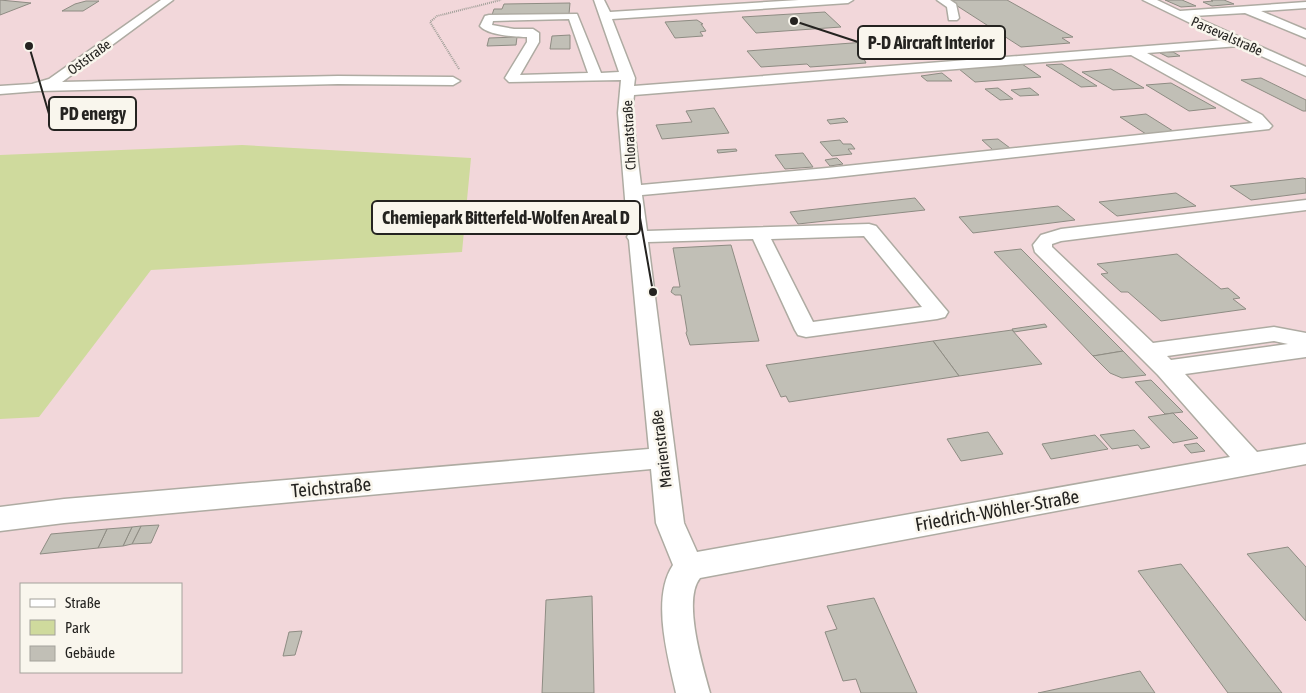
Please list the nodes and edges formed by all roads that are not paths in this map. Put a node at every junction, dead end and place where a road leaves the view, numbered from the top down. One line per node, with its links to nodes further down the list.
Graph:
1 (168, 0): 18 (street, Oststraße)
2 (599, 0): 9 (street, Chloratstraße)
3 (848, 0): 9 (street)
4 (942, 0): 10 (street)
5 (1148, 0): 8 (street, Parsevalstraße)
6 (1306, 5): 7 (street)
7 (1245, 9): 8 (street); 11 (street)
8 (1178, 14): 12 (street, Parsevalstraße)
9 (606, 16): 17 (street, Chloratstraße)
10 (953, 18)
11 (1306, 34)
12 (1240, 42): 13 (street); 14 (street, Parsevalstraße)
13 (1134, 50): 17 (street); 20 (street)
14 (1306, 72)
15 (596, 77): 15 (street); 17 (street)
16 (453, 81): 18 (street)
17 (627, 84): 20 (street, Chloratstraße)
18 (38, 88): 19 (street, Oststraße)
19 (0, 90)
20 (633, 194): 23 (street, Marienstraße)
21 (1306, 205): 26 (street)
22 (759, 233): 22 (street); 23 (street)
23 (636, 237): 29 (street, Marienstraße)
24 (1306, 340): 26 (street)
25 (1306, 349): 27 (street)
26 (1148, 351): 27 (street)
27 (1166, 368): 30 (street)
28 (1306, 454): 30 (street, Friedrich-Wöhler-Straße)
29 (662, 458): 31 (street, Teichstraße); 32 (street, Marienstraße)
30 (1252, 464): 32 (street, Friedrich-Wöhler-Straße)
31 (0, 519)
32 (689, 568): 33 (street)
33 (693, 693)

